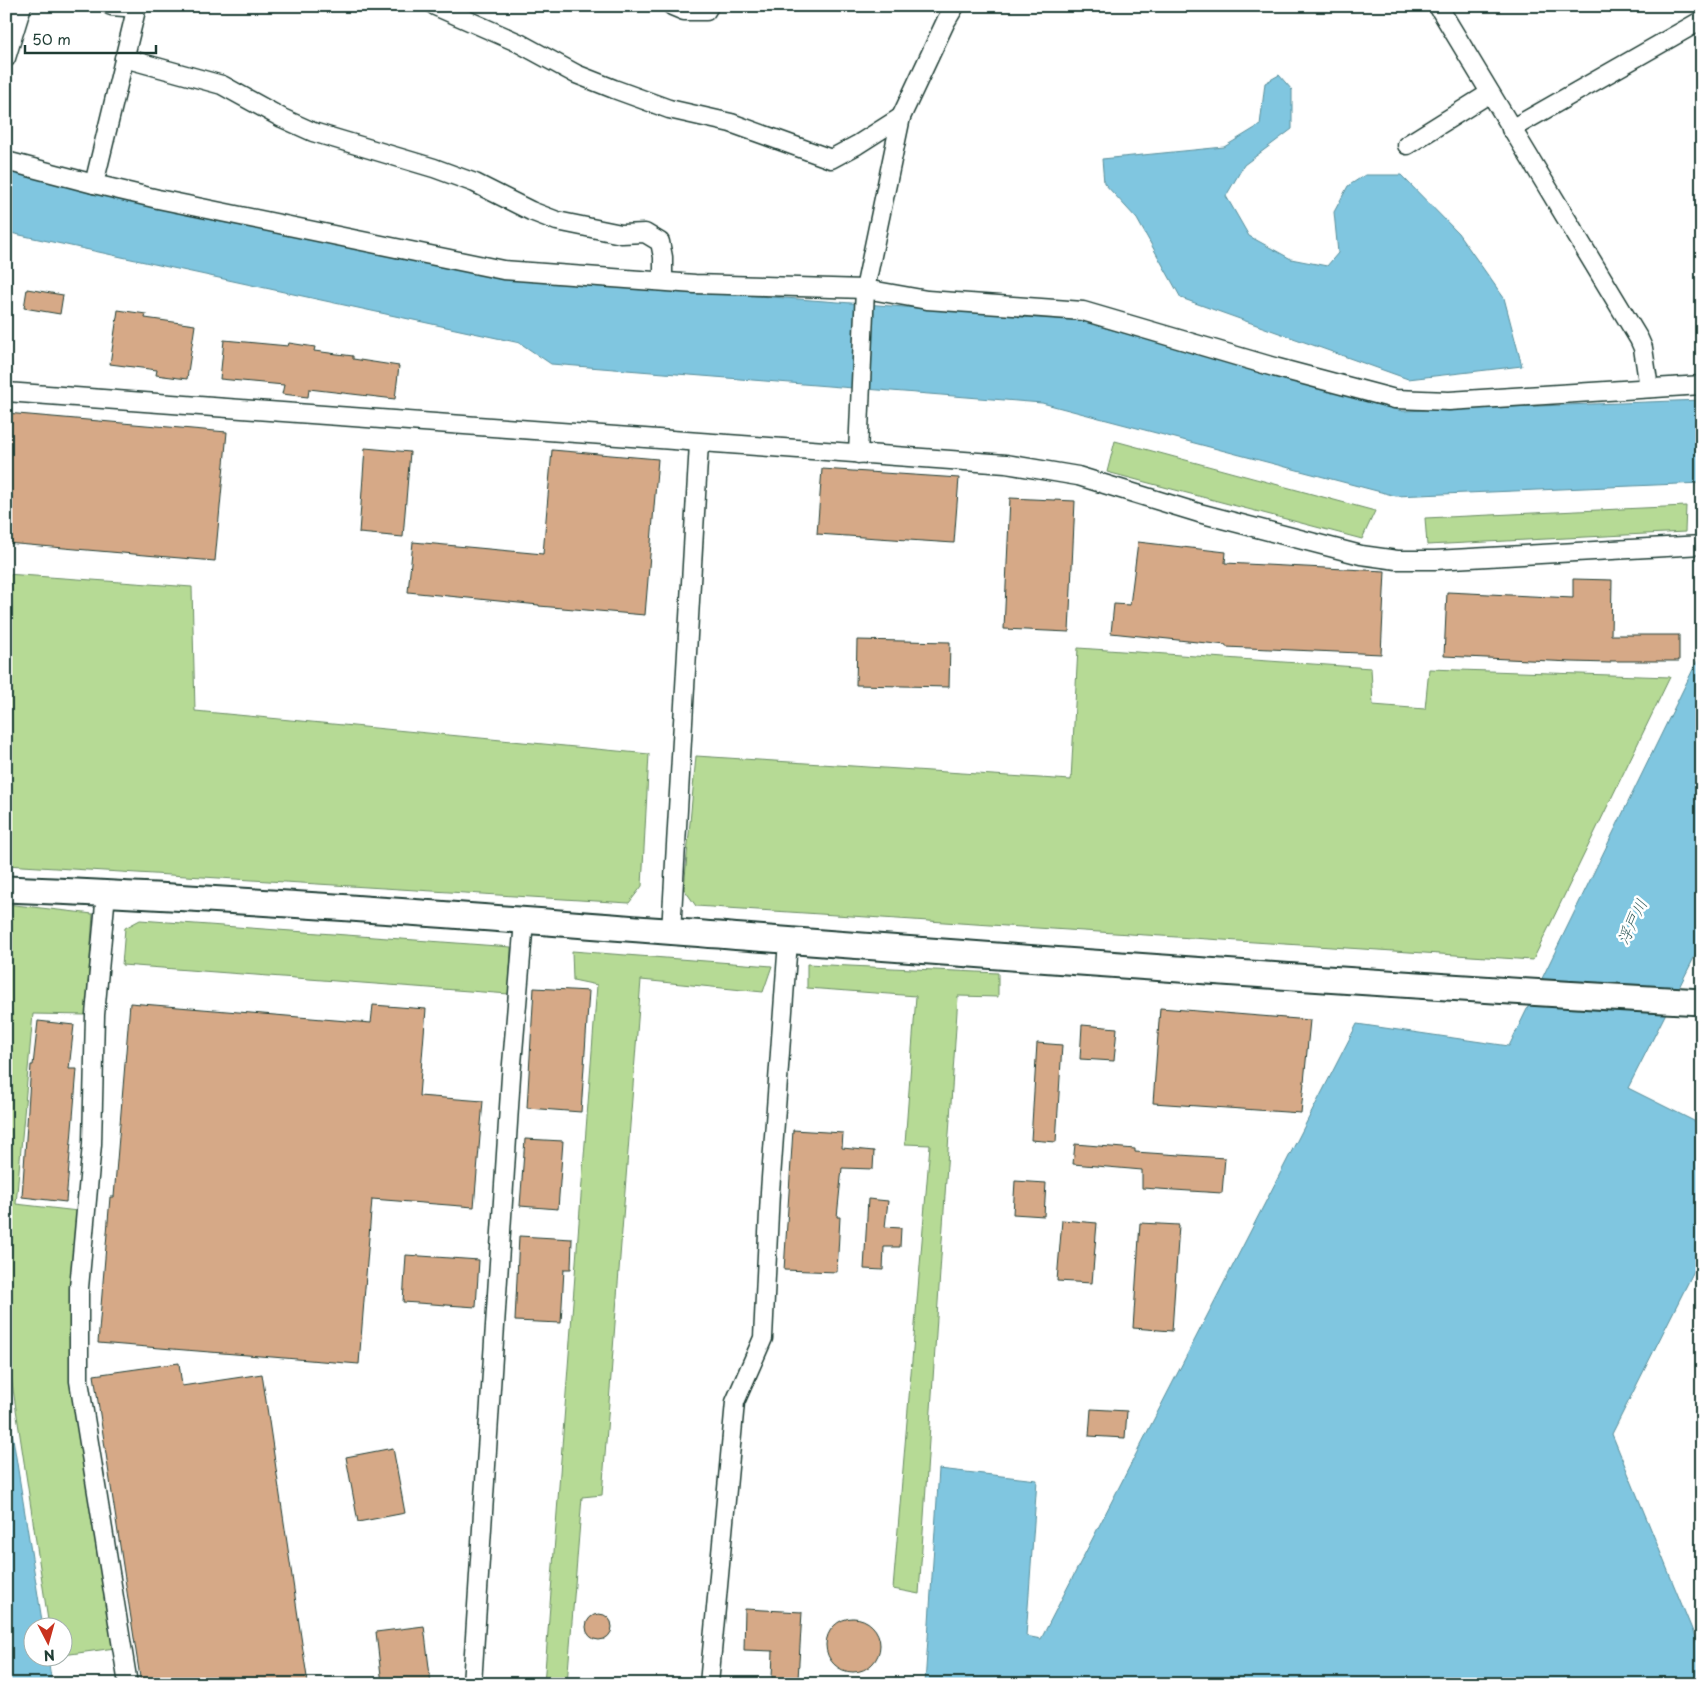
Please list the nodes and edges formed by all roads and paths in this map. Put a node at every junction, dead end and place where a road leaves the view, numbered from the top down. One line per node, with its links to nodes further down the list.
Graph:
1 (22, 6): 10 (street)
2 (111, 6): 8 (street)
3 (435, 6): 13 (street)
4 (672, 6): 5 (street)
5 (708, 6)
6 (955, 6): 13 (street)
7 (1438, 6): 12 (street)
8 (137, 7): 11 (street)
9 (1702, 20): 14 (street)
10 (6, 58)
11 (124, 58): 17 (street); 18 (street)
12 (1490, 93): 14 (street); 15 (street)
13 (900, 117): 19 (street)
14 (1511, 129): 21 (street)
15 (1407, 144)
16 (6, 161): 17 (street)
17 (94, 184): 18 (street)
18 (663, 281): 19 (street)
19 (865, 289): 21 (street); 24 (street)
20 (1702, 385): 21 (street)
21 (1650, 388)
22 (6, 392): 23 (street)
23 (699, 443): 24 (street); 29 (street)
24 (858, 454): 25 (street)
25 (1702, 545)
26 (6, 889): 27 (street)
27 (106, 893): 28 (street); 32 (street)
28 (524, 921): 29 (street); 33 (street)
29 (671, 932): 30 (street)
30 (788, 940): 31 (street); 34 (street)
31 (1696, 1001)
32 (128, 1684)
33 (472, 1684)
34 (709, 1684)

